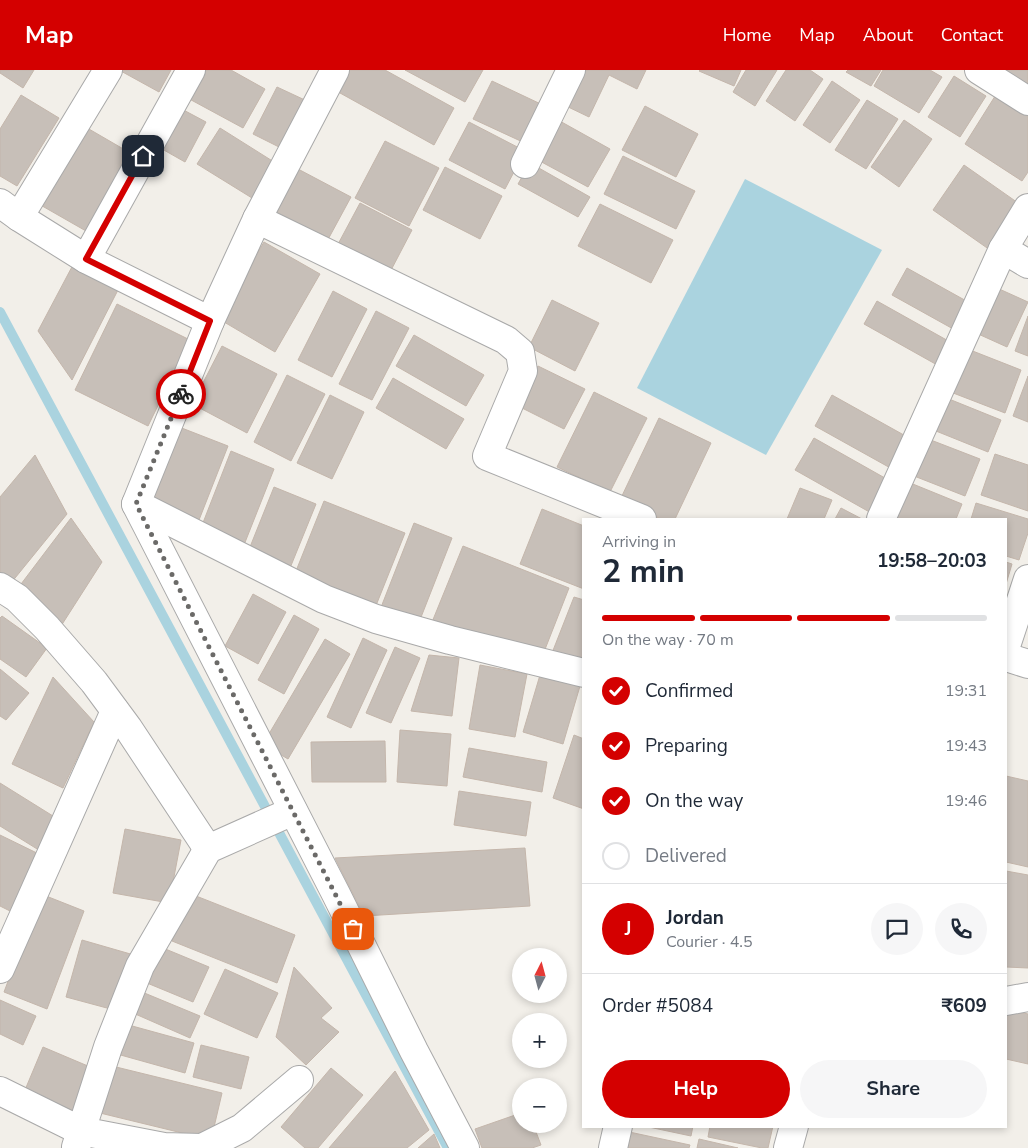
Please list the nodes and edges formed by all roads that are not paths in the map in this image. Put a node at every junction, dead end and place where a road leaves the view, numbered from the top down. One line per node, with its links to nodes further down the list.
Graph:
1 (108, 70): 9 (street)
2 (190, 70): 12 (street)
3 (335, 70): 10 (street)
4 (572, 70): 7 (street)
5 (982, 71): 6 (street)
6 (1028, 101)
7 (525, 164)
8 (1028, 208): 11 (street)
9 (10, 210): 12 (street)
10 (258, 219): 14 (street); 16 (street)
11 (1003, 249): 13 (street); 17 (street)
12 (86, 259): 14 (street)
13 (1028, 264)
14 (210, 321): 15 (street)
15 (136, 504): 23 (street); 25 (street)
16 (640, 518)
17 (880, 518)
18 (1028, 579): 20 (street)
19 (0, 587): 24 (street)
20 (1007, 643)
21 (1007, 657): 22 (street)
22 (1028, 664)
23 (582, 673)
24 (115, 712): 26 (street); 27 (street)
25 (285, 814): 26 (street); 37 (street)
26 (208, 849): 34 (street)
27 (0, 969)
28 (1028, 997): 29 (street)
29 (1007, 1001)
30 (299, 1080): 35 (street)
31 (0, 1091): 34 (street)
32 (618, 1128): 38 (street)
33 (793, 1128): 39 (street)
34 (78, 1139): 35 (street)
35 (208, 1145): 36 (street)
36 (251, 1148)
37 (465, 1148)
38 (613, 1148)
39 (788, 1148)

